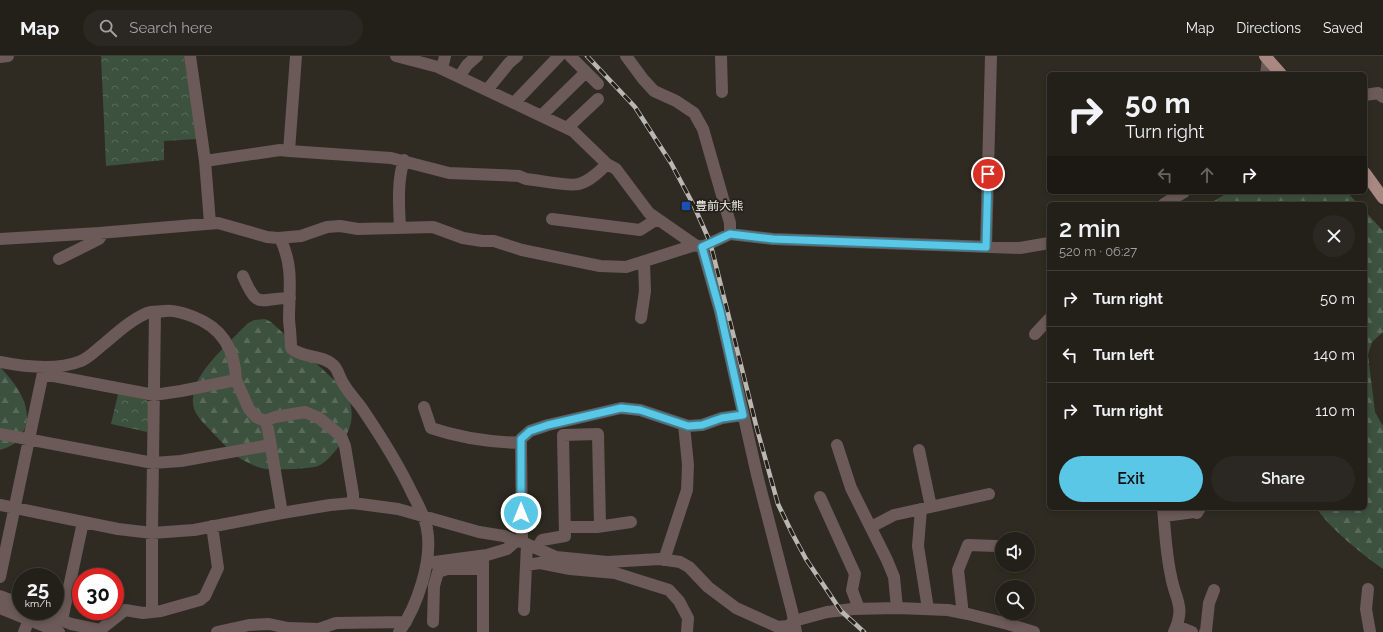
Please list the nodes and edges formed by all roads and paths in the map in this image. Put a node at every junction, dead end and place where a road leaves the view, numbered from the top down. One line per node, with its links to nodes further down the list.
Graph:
1 (8, 56): 13 (street)
2 (190, 56): 32 (street)
3 (296, 56): 30 (street)
4 (396, 56): 15 (street)
5 (445, 56): 16 (street)
6 (477, 56): 20 (street)
7 (517, 56): 22 (street)
8 (559, 56): 27 (street)
9 (570, 56): 17 (street)
10 (626, 56): 43 (street)
11 (721, 56): 23 (street)
12 (991, 56): 48 (street)
13 (0, 57)
14 (1267, 58): 18 (street); 19 (main road)
15 (418, 59): 16 (street)
16 (442, 69): 20 (street)
17 (586, 72): 21 (street); 28 (street)
18 (1266, 72)
19 (1279, 72)
20 (459, 77): 22 (street)
21 (598, 84)
22 (486, 90): 27 (street)
23 (722, 92)
24 (1367, 95): 25 (street)
25 (1383, 97)
26 (598, 99): 29 (street)
27 (514, 103): 28 (street)
28 (541, 116): 29 (street)
29 (567, 128): 33 (street)
30 (289, 151): 31 (street); 32 (street)
31 (404, 160): 33 (street); 41 (street)
32 (205, 161): 40 (street)
33 (608, 164): 39 (street)
34 (1367, 176): 36 (main road)
35 (1181, 194): 37 (street)
36 (1383, 198)
37 (1167, 202)
38 (552, 219): 39 (street)
39 (656, 219): 47 (street)
40 (210, 223): 42 (street); 44 (street)
41 (400, 228): 44 (street); 50 (street)
42 (103, 233): 45 (street); 49 (street)
43 (730, 234): 47 (street); 48 (street)
44 (280, 238): 52 (street)
45 (0, 239)
46 (1047, 244): 48 (street)
47 (698, 246): 50 (street); 62 (street)
48 (986, 247)
49 (59, 259)
50 (644, 262): 54 (street)
51 (243, 276): 52 (street)
52 (290, 298): 81 (street)
53 (155, 312): 58 (street); 59 (street); 60 (street)
54 (641, 318)
55 (1047, 321): 56 (street)
56 (1035, 334)
57 (0, 362): 58 (street)
58 (44, 370): 60 (street); 66 (street)
59 (236, 380): 60 (street); 63 (street)
60 (154, 395): 71 (street)
61 (424, 407): 67 (street)
62 (743, 415): 64 (street); 113 (street)
63 (265, 421): 69 (street); 74 (street)
64 (684, 425): 67 (street); 92 (street)
65 (0, 434): 66 (street)
66 (29, 440): 71 (street); 76 (street)
67 (521, 443): 89 (street)
68 (837, 444): 87 (street)
69 (270, 445): 71 (street); 80 (street)
70 (919, 450): 77 (street)
71 (153, 463): 88 (street)
72 (989, 494): 77 (street)
73 (820, 497): 102 (street)
74 (353, 503): 80 (street); 81 (street)
75 (0, 505): 76 (street)
76 (15, 508): 82 (street); 96 (street)
77 (926, 508): 87 (street); 104 (street)
78 (1199, 510): 79 (street)
79 (1164, 512): 115 (street)
80 (282, 513): 84 (street)
81 (423, 515): 89 (street); 93 (street)
82 (83, 522): 88 (street); 112 (street)
83 (631, 522): 85 (street)
84 (212, 526): 88 (street); 106 (street)
85 (600, 526): 86 (street); 86 (street)
86 (565, 527): 89 (street)
87 (871, 527): 103 (street)
88 (152, 533): 106 (street)
89 (526, 544): 91 (street); 92 (street); 94 (street)
90 (995, 546): 108 (street)
91 (483, 555): 93 (street); 95 (street)
92 (664, 560): 113 (street)
93 (427, 563): 114 (street)
94 (526, 565): 105 (street); 119 (street)
95 (483, 569): 111 (street); 118 (street)
96 (0, 577)
97 (1368, 589): 123 (street)
98 (1214, 590): 122 (street)
99 (0, 596): 100 (street)
100 (12, 601)
101 (0, 608): 107 (street)
102 (859, 608): 103 (street); 113 (street)
103 (897, 608): 104 (street)
104 (928, 609): 108 (street)
105 (524, 610)
106 (152, 612): 112 (street)
107 (12, 613)
108 (962, 613): 120 (street)
109 (29, 620): 112 (street); 116 (street)
110 (52, 620): 112 (street)
111 (433, 622)
112 (61, 626)
113 (795, 626)
114 (402, 627): 117 (street)
115 (1175, 629): 121 (street)
116 (24, 632)
117 (217, 632)
118 (483, 632)
119 (687, 632)
120 (1034, 632)
121 (1192, 632)
122 (1205, 632)
123 (1370, 632)

